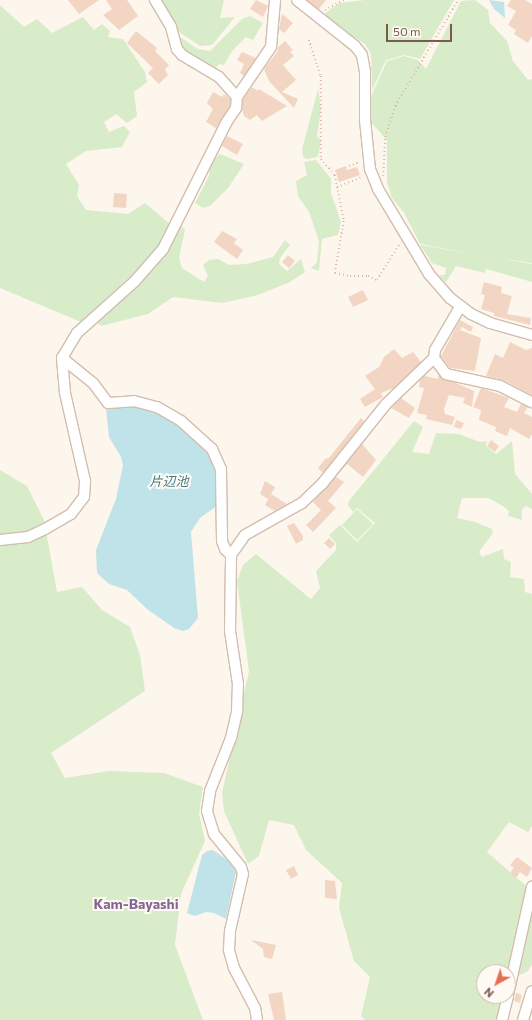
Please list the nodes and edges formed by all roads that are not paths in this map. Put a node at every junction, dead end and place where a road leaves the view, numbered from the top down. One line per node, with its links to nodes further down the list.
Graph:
1 (155, 0): 4 (street)
2 (275, 0): 4 (street)
3 (296, 0): 5 (street)
4 (237, 97): 7 (street)
5 (460, 307): 6 (street); 8 (street)
6 (532, 333)
7 (62, 358): 10 (street); 11 (street)
8 (434, 358): 9 (street); 11 (street)
9 (532, 402)
10 (0, 540)
11 (231, 555): 16 (street)
12 (532, 887): 13 (street)
13 (515, 964)
14 (532, 991): 18 (street)
15 (506, 1004): 17 (street)
16 (257, 1020)
17 (502, 1020)
18 (523, 1020)

